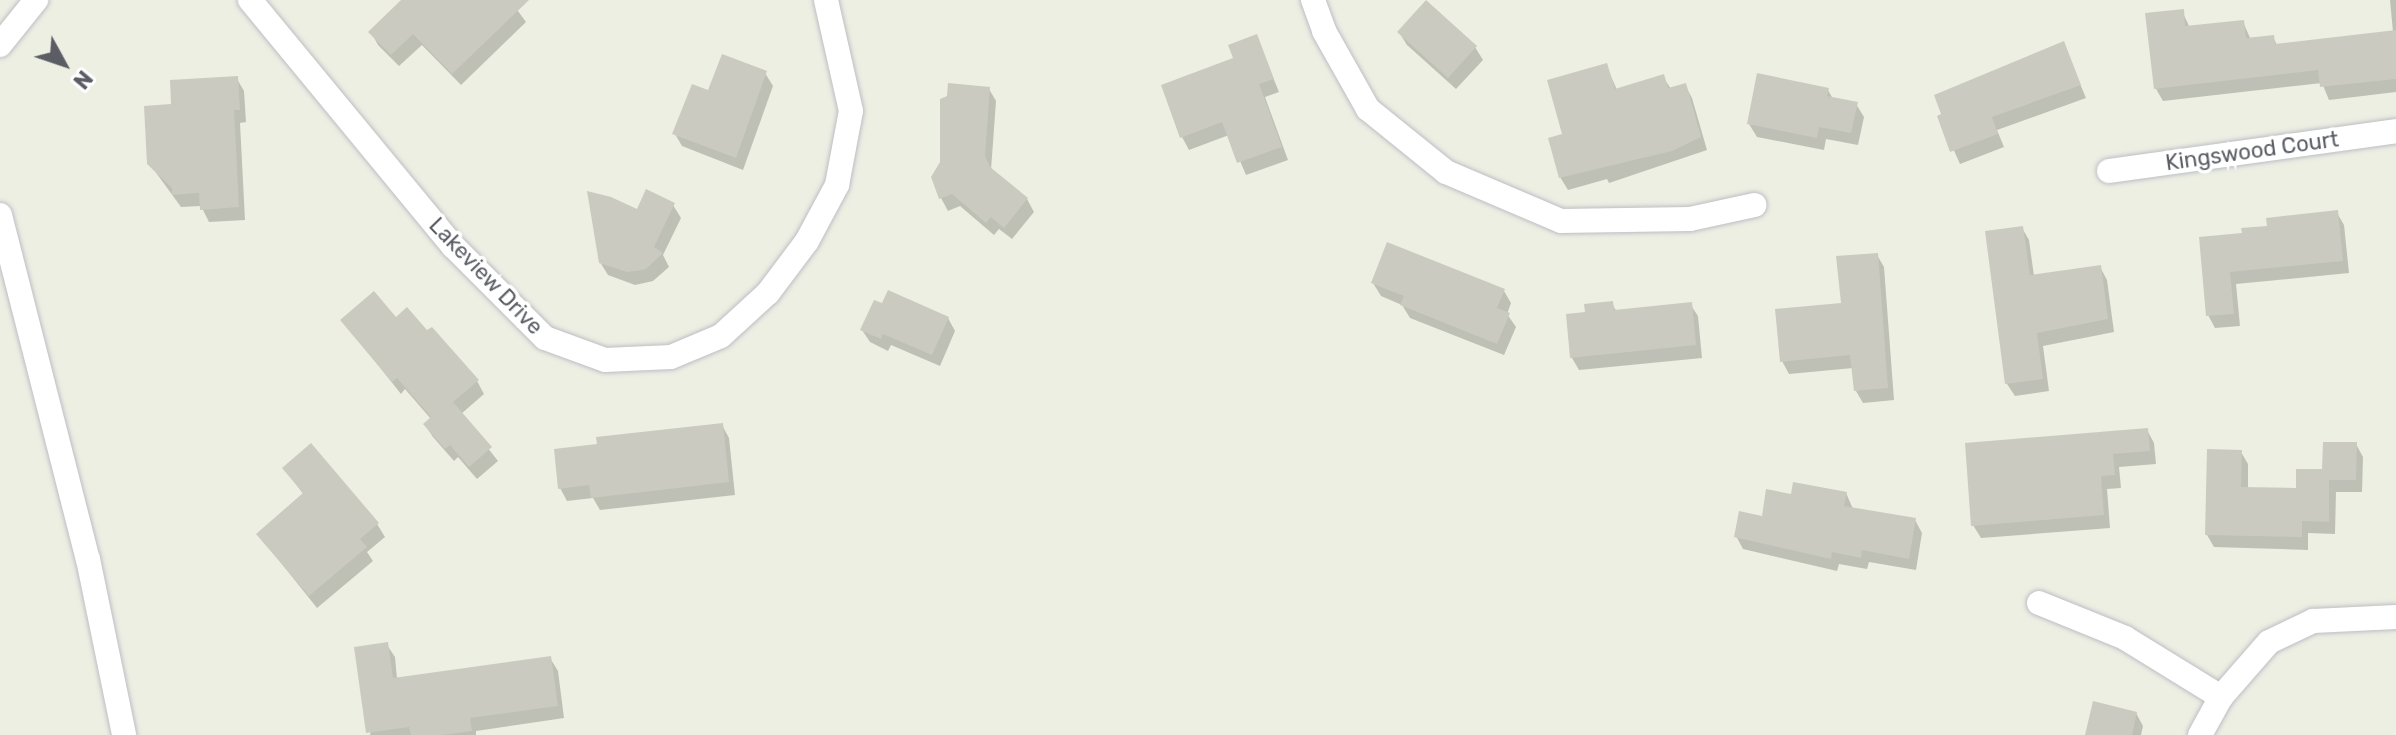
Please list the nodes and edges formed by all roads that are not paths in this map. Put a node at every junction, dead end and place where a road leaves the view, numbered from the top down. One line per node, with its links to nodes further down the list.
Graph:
1 (36, 0): 5 (street)
2 (250, 0): 3 (street, Lakeview Drive)
3 (826, 0)
4 (1313, 0): 8 (street)
5 (0, 45)
6 (2396, 131): 7 (street, Kingswood Court)
7 (2109, 171)
8 (1754, 205)
9 (0, 215): 13 (street)
10 (2039, 603): 12 (street)
11 (2396, 617): 12 (street)
12 (2221, 697): 14 (street)
13 (124, 735)
14 (2200, 735)

